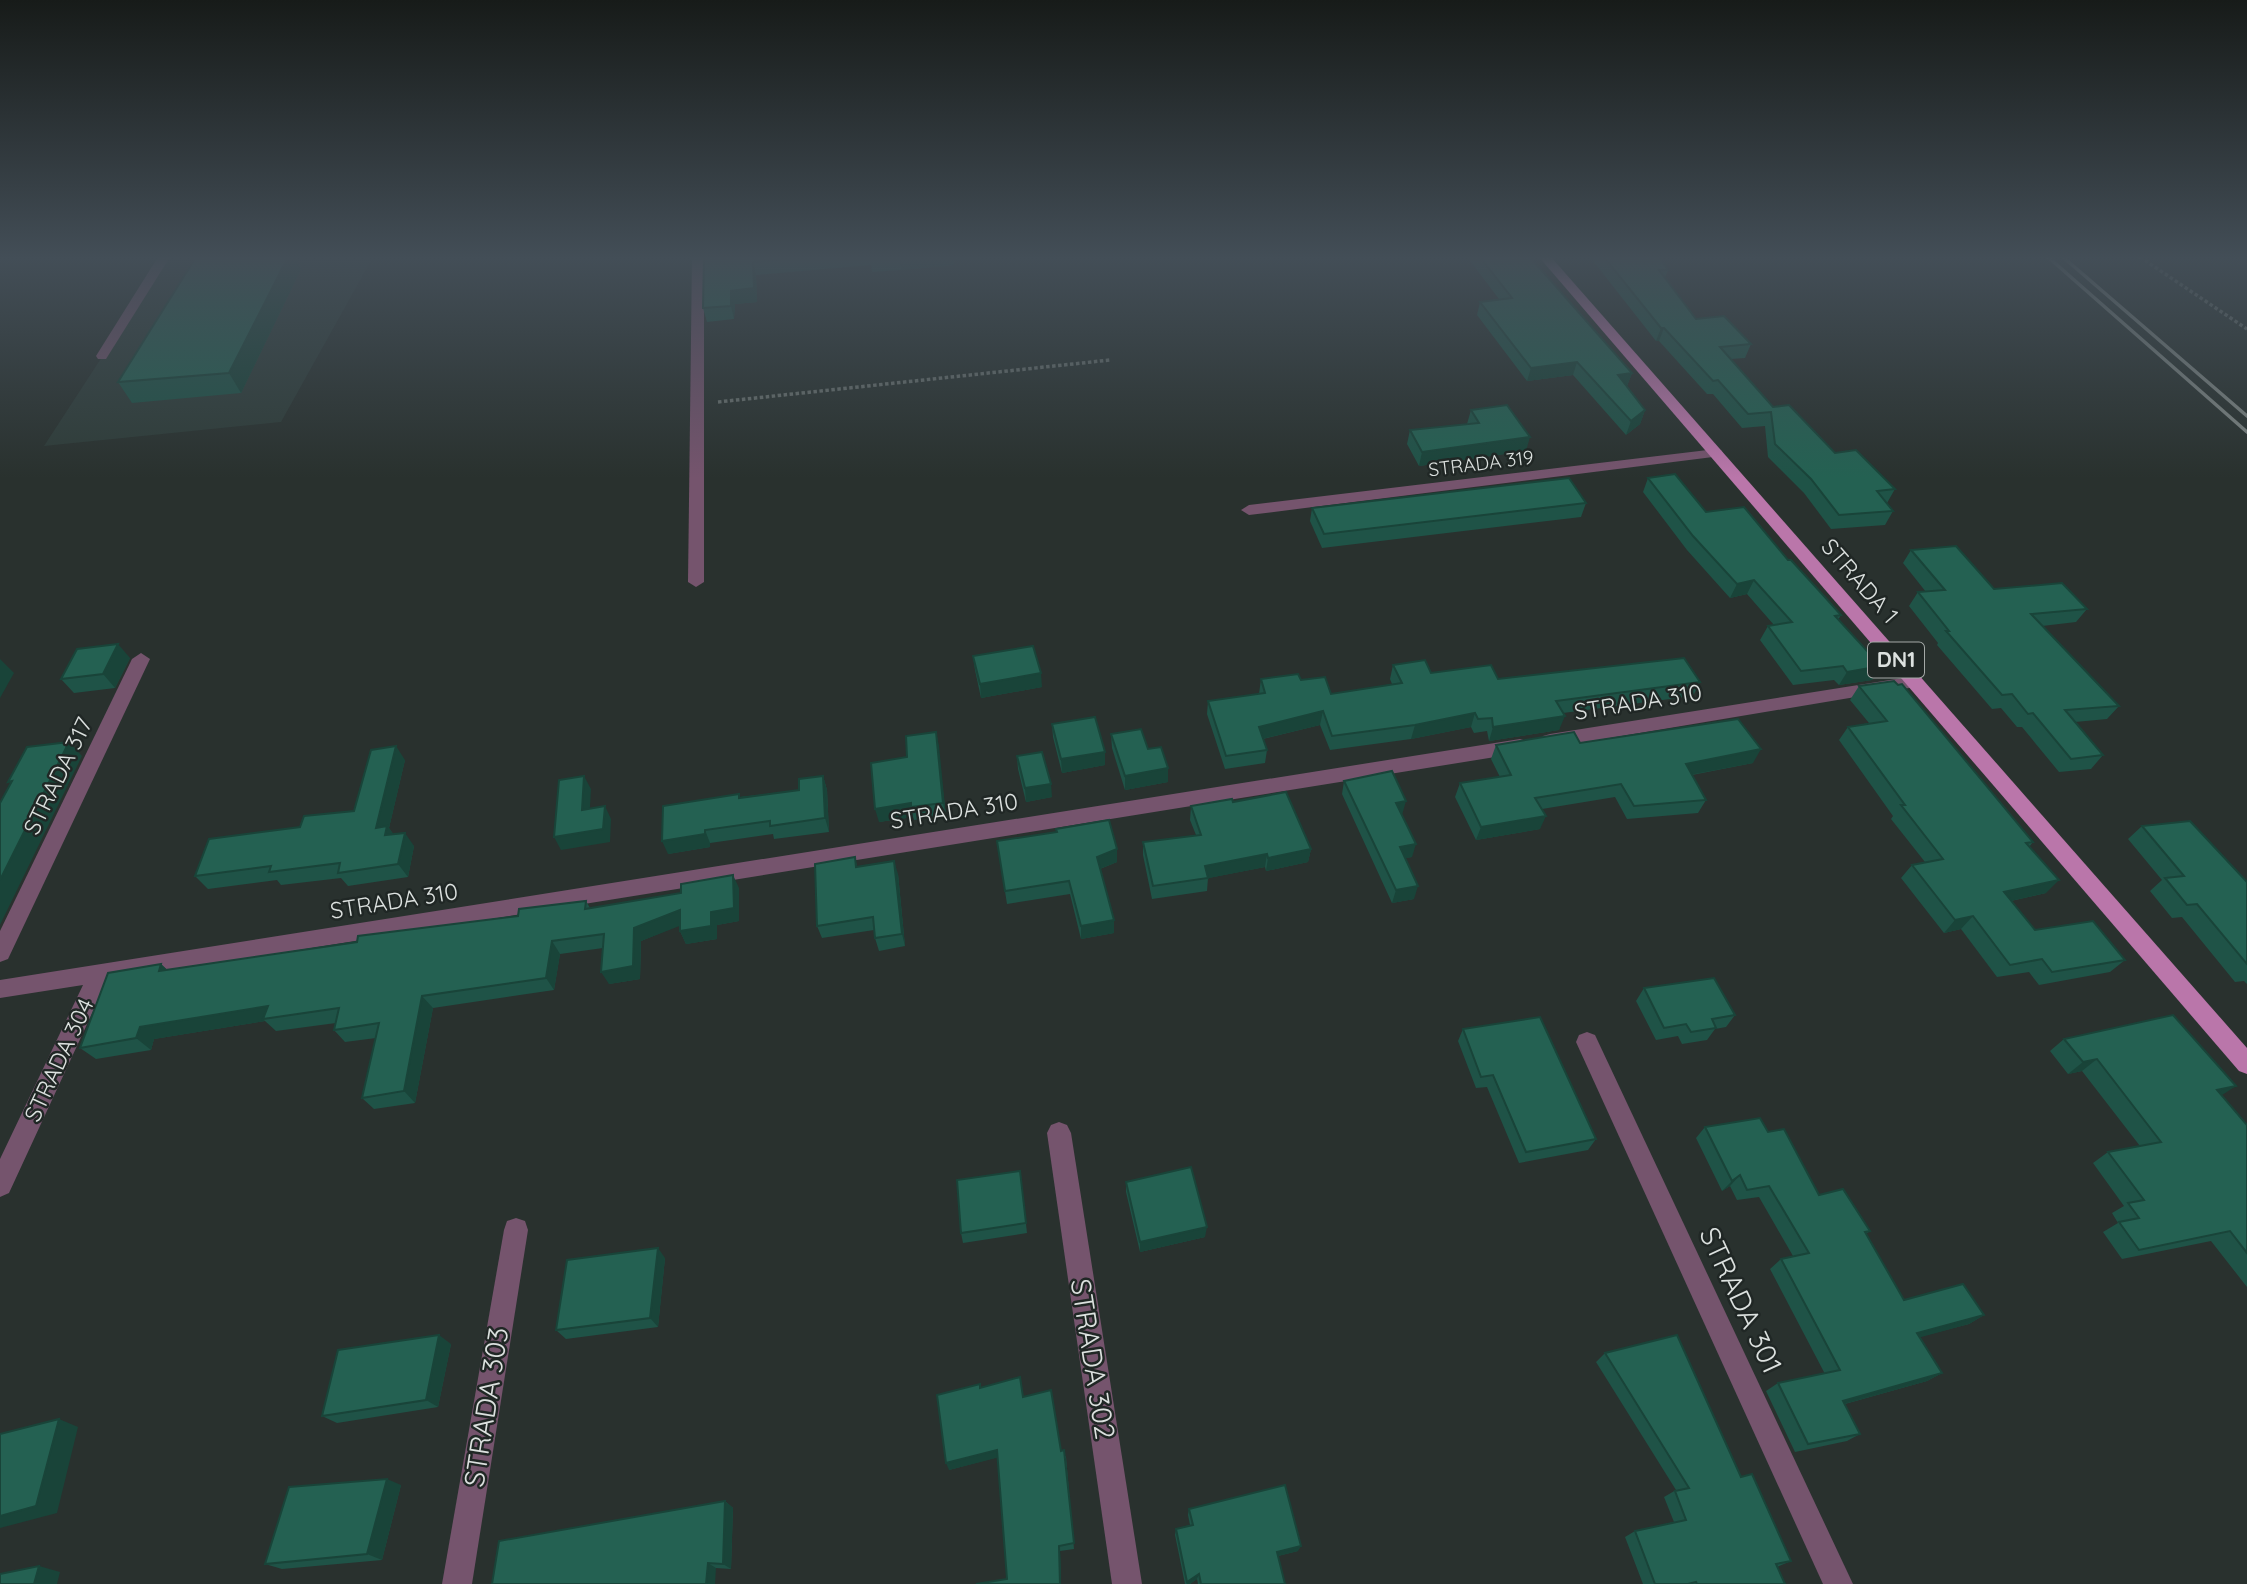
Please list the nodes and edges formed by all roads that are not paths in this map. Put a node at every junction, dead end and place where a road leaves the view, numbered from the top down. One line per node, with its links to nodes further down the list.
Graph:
1 (118, 331): 4 (lane)
2 (697, 331): 7 (street)
3 (1609, 331): 5 (main road, STRADA 1 / DN1)
4 (102, 356)
5 (1716, 453): 6 (street, STRADA 319); 9 (main road, STRADA 1 / DN1)
6 (1250, 510)
7 (696, 582)
8 (141, 659): 10 (street, STRADA 317)
9 (1916, 682): 11 (street, STRADA 310); 14 (main road, STRADA 1 / DN1)
10 (0, 953)
11 (100, 973): 12 (street, STRADA 310); 16 (street, STRADA 304)
12 (0, 989)
13 (1587, 1042): 20 (street, STRADA 301)
14 (2247, 1064)
15 (1059, 1133): 19 (street, STRADA 302)
16 (0, 1185)
17 (516, 1230): 18 (street, STRADA 303)
18 (457, 1584)
19 (1127, 1584)
20 (1838, 1584)

